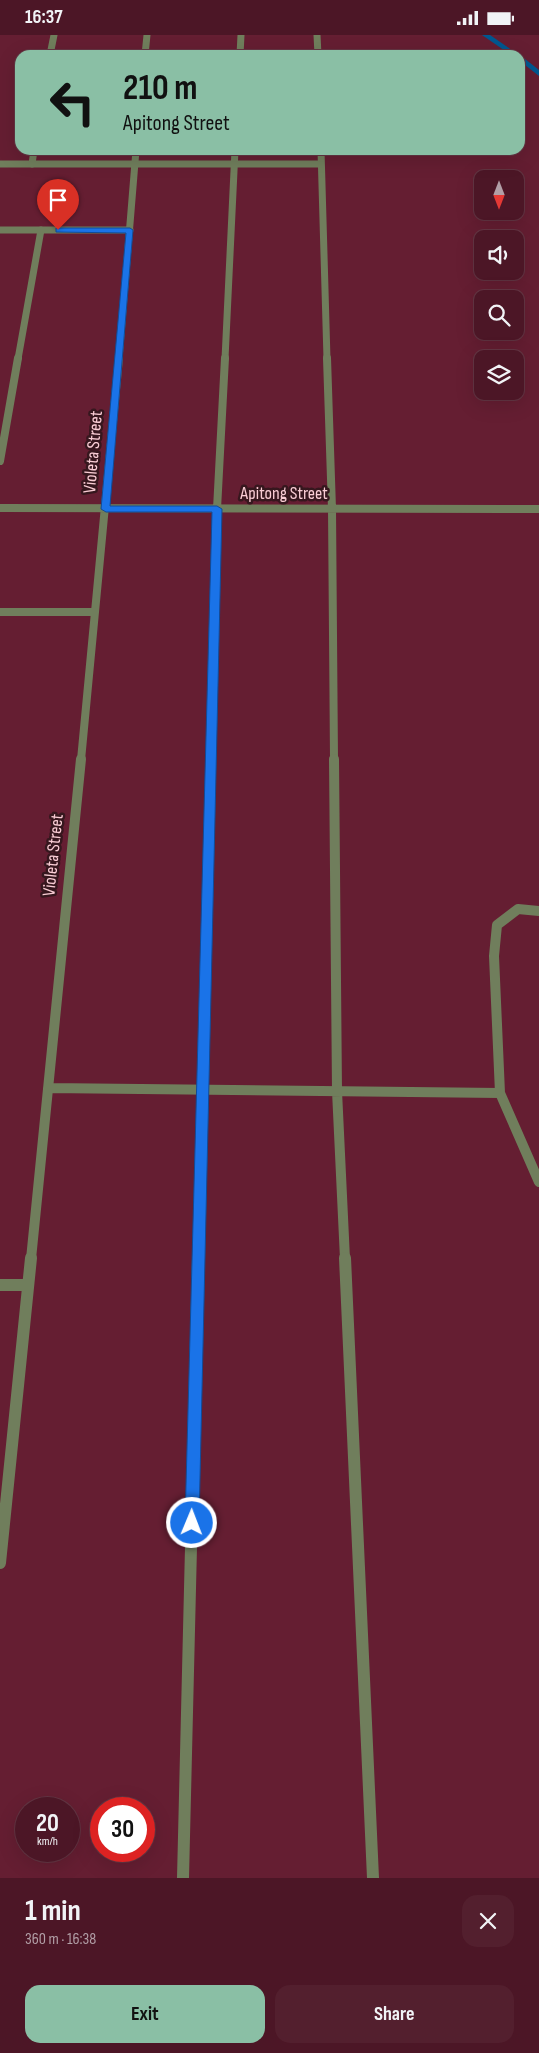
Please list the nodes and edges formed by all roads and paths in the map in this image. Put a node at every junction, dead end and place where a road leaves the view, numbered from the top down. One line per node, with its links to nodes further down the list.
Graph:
1 (54, 35): 5 (street)
2 (147, 35): 6 (street)
3 (241, 35): 7 (street)
4 (317, 35): 8 (street)
5 (51, 50)
6 (146, 50)
7 (240, 50)
8 (318, 50)
9 (33, 155): 14 (street)
10 (136, 155): 15 (street, Violeta Street)
11 (235, 155): 16 (street)
12 (321, 155): 17 (street)
13 (0, 164): 14 (street)
14 (32, 164): 15 (street)
15 (135, 164): 16 (street); 20 (street, Violeta Street)
16 (234, 164): 17 (street); 24 (street)
17 (322, 164): 25 (street)
18 (0, 230): 19 (street)
19 (41, 230): 20 (street); 21 (street)
20 (130, 230): 23 (street, Violeta Street)
21 (0, 461)
22 (0, 508): 23 (street, Apitong Street)
23 (106, 509): 24 (street, Apitong Street); 28 (street, Violeta Street)
24 (217, 509): 25 (street, Apitong Street); 31 (street)
25 (332, 509): 26 (street, Apitong Street); 32 (street)
26 (539, 509)
27 (0, 612): 28 (street)
28 (95, 612): 30 (street, Violeta Street)
29 (539, 911): 33 (street)
30 (48, 1088): 31 (street); 36 (street, Violeta Street)
31 (202, 1089): 32 (street); 38 (street)
32 (337, 1091): 33 (street); 39 (street)
33 (500, 1093): 34 (street)
34 (539, 1182)
35 (0, 1285): 36 (street)
36 (28, 1285): 37 (street, Violeta Street)
37 (0, 1563)
38 (183, 1878)
39 (373, 1878)

